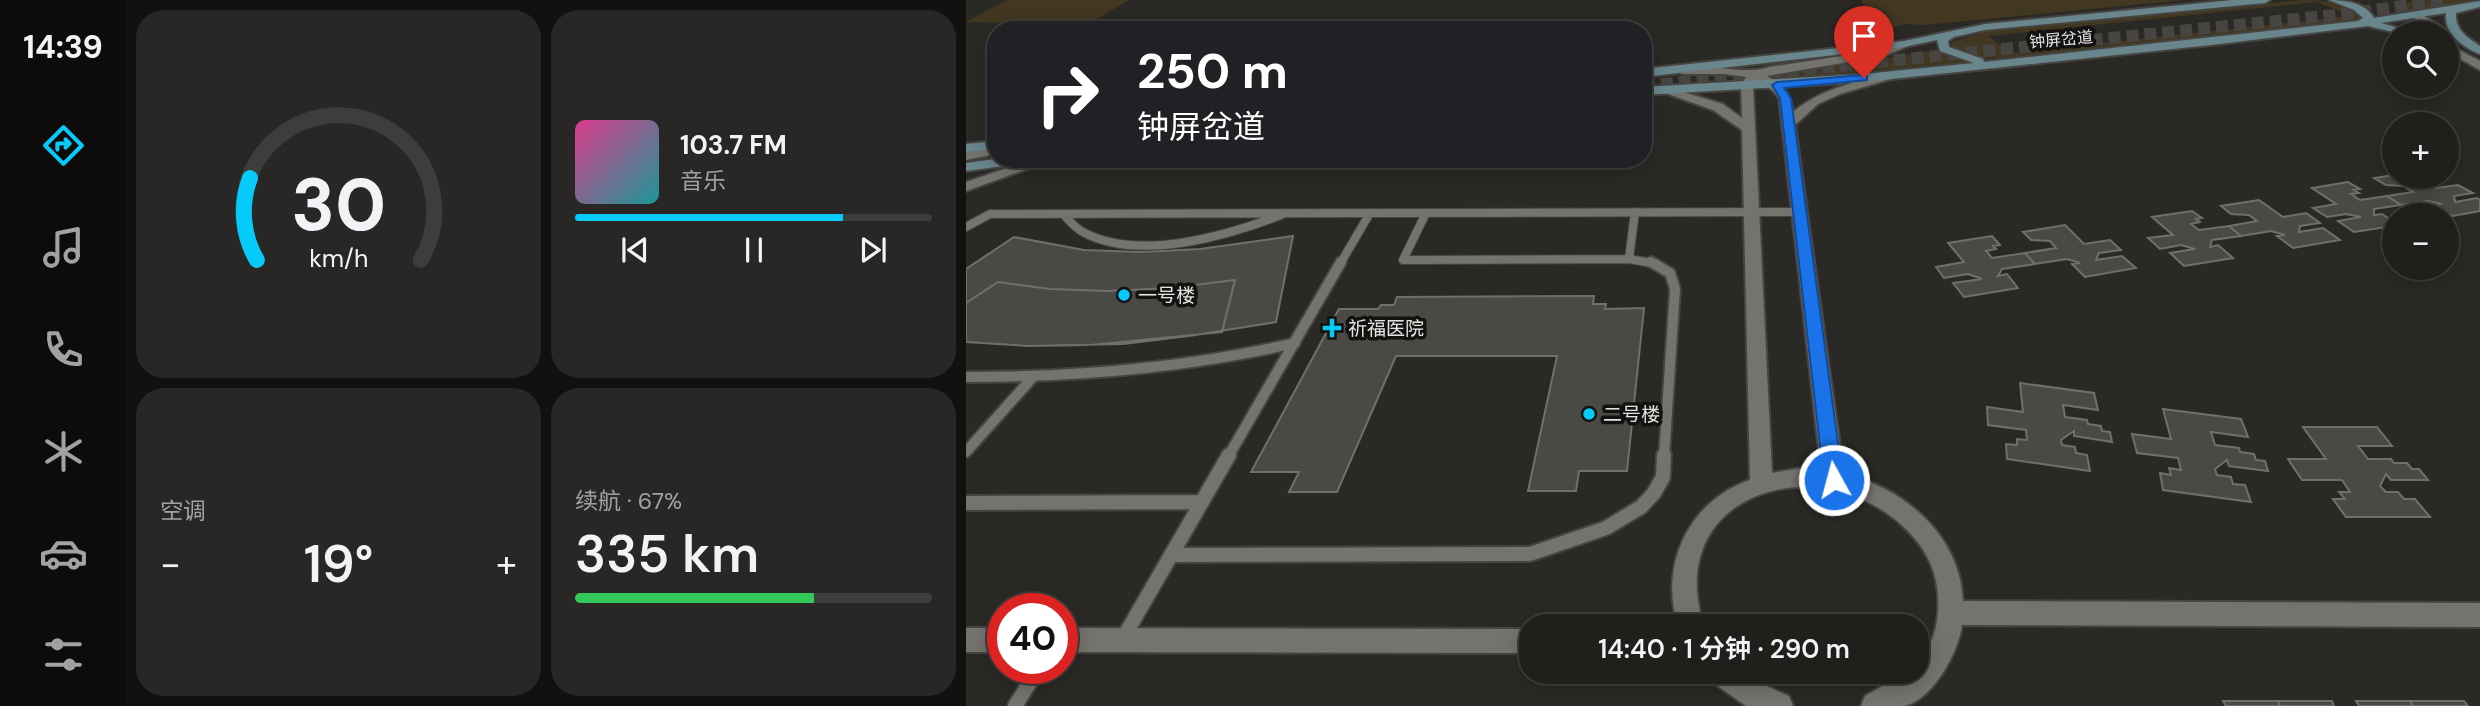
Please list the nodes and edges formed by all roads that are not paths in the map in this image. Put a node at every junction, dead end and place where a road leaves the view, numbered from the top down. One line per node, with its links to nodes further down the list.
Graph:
1 (2265, 0): 11 (main road, 钟屏岔道)
2 (2334, 0): 9 (main road)
3 (2480, 4): 4 (main road, 钟屏岔道)
4 (2458, 8): 6 (main road, 钟屏岔道); 14 (main road)
5 (2397, 12): 6 (main road, 钟屏岔道); 7 (street); 9 (main road, 钟屏岔道)
6 (2414, 14): 8 (street)
7 (2409, 21)
8 (2426, 21)
9 (2362, 23): 10 (main road); 16 (main road, 钟屏岔道)
10 (2382, 27)
11 (1952, 33): 13 (main road, 钟屏岔道); 16 (main road)
12 (2459, 40): 14 (street)
13 (1903, 44): 18 (main road, 钟屏岔道); 21 (street)
14 (2480, 52)
15 (2459, 54): 17 (street)
16 (1996, 63): 19 (main road, 钟屏岔道)
17 (2480, 66)
18 (1665, 70): 20 (main road, 钟屏岔道); 21 (street); 23 (street)
19 (1933, 71): 22 (main road, 钟屏岔道); 25 (street)
20 (1652, 72)
21 (1751, 81): 22 (main road, 钟屏岔道); 23 (main road, 钟屏岔道); 26 (street)
22 (1777, 85): 25 (street)
23 (1663, 90): 24 (main road, 钟屏岔道); 26 (street)
24 (1652, 91)
25 (1789, 123): 37 (street)
26 (1749, 129): 36 (street)
27 (987, 146): 28 (main road)
28 (966, 148)
29 (987, 152): 30 (street)
30 (966, 156)
31 (987, 164): 32 (main road)
32 (966, 167)
33 (1022, 168): 34 (street)
34 (966, 187)
35 (1636, 212): 36 (lane); 40 (lane); 43 (lane)
36 (1752, 212): 37 (lane); 49 (street)
37 (1800, 212): 48 (street)
38 (1286, 213): 39 (lane); 41 (lane); 41 (lane)
39 (1370, 213): 40 (lane); 44 (lane)
40 (1426, 213): 43 (lane)
41 (1063, 214): 42 (lane)
42 (966, 227)
43 (1629, 259): 52 (lane)
44 (1294, 343): 46 (lane); 50 (lane)
45 (966, 377): 46 (lane)
46 (1033, 377): 47 (lane)
47 (966, 452)
48 (1834, 480): 49 (street); 53 (street)
49 (1761, 484): 54 (street)
50 (1202, 502): 51 (lane); 52 (lane)
51 (966, 503)
52 (1171, 555): 59 (lane)
53 (1952, 613): 55 (street); 63 (street)
54 (1682, 614)
55 (2480, 615)
56 (966, 640): 57 (street)
57 (987, 640)
58 (1078, 640): 59 (street)
59 (1122, 640): 60 (street)
60 (1519, 641)
61 (1029, 684): 64 (lane)
62 (1737, 684): 65 (street)
63 (1891, 703)
64 (1015, 706)
65 (1779, 706)

